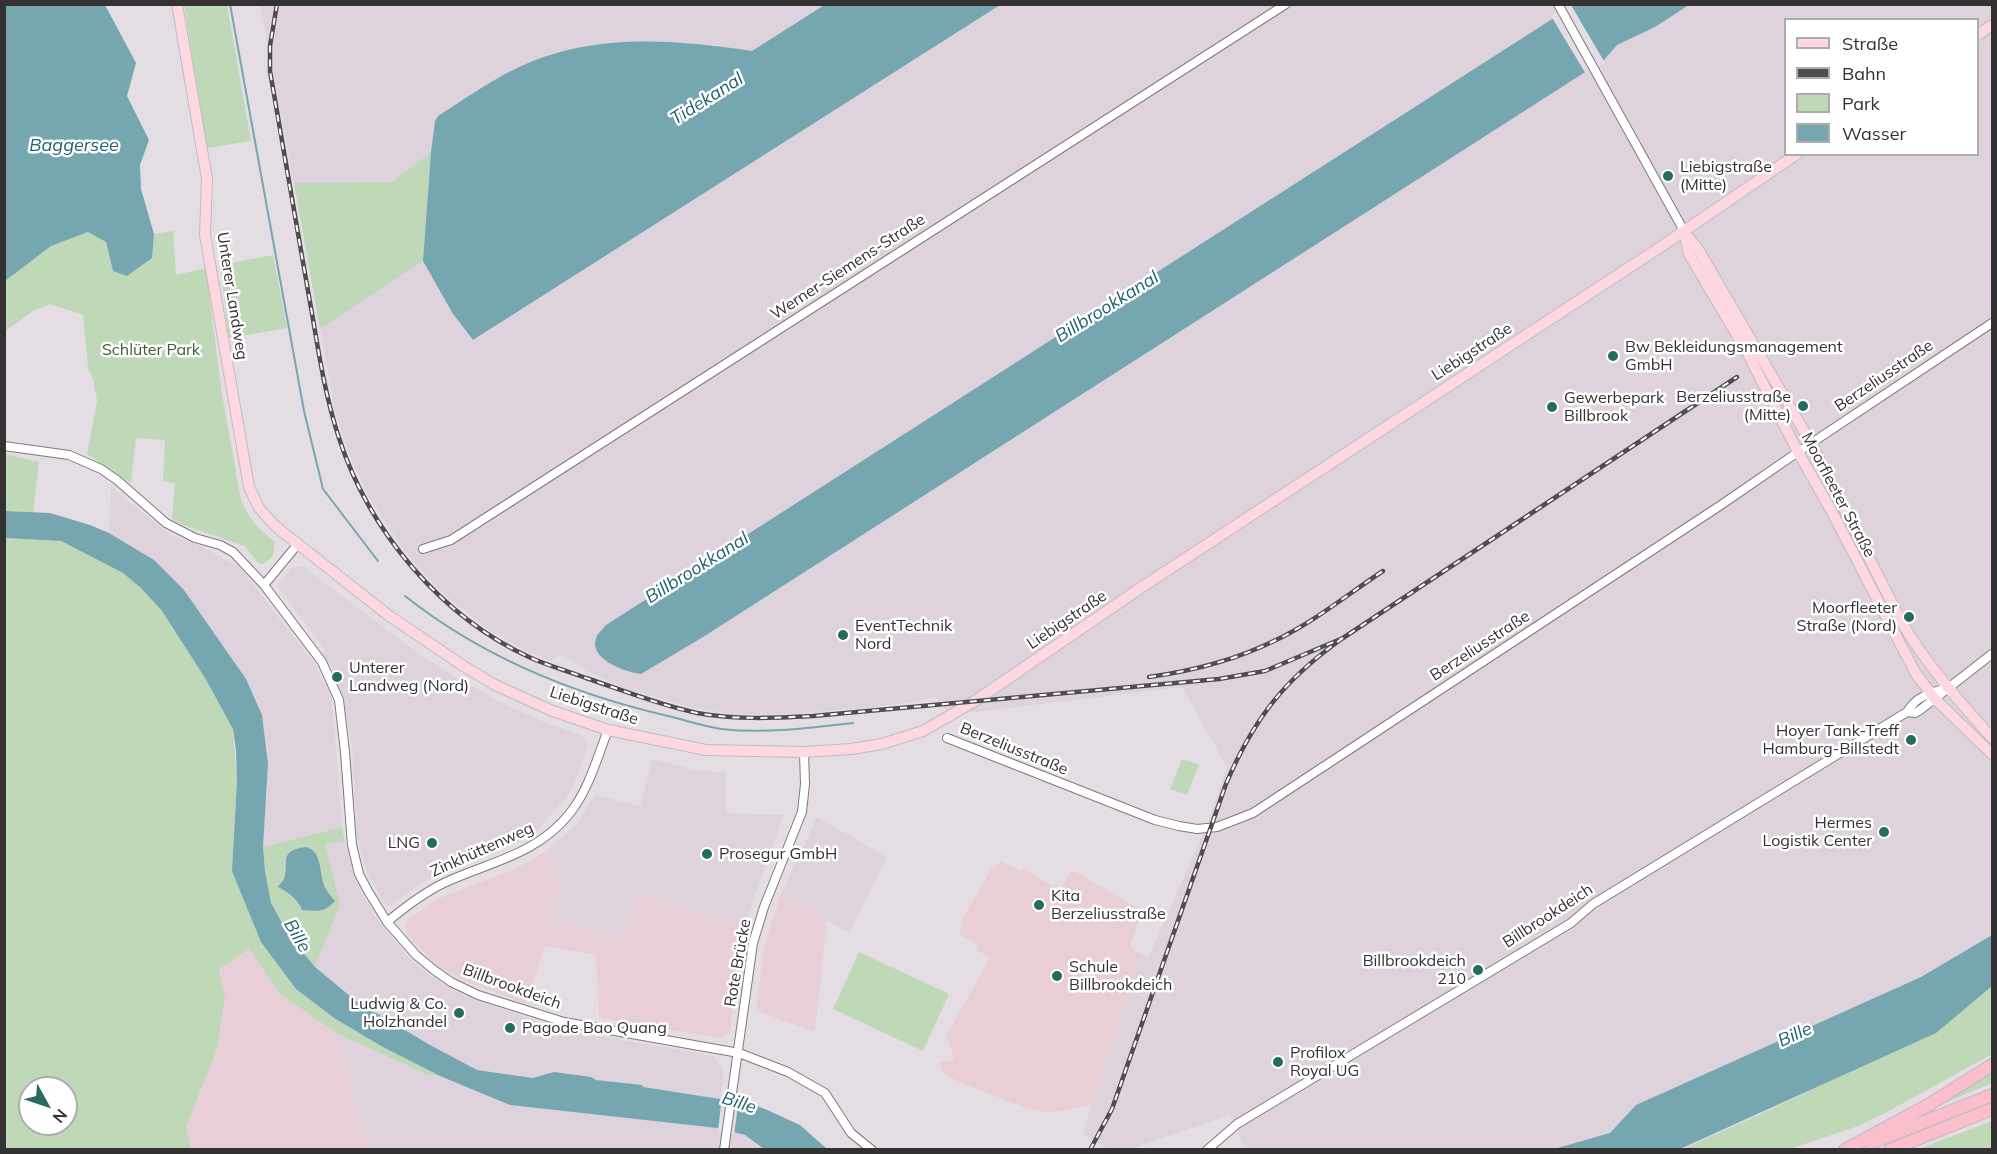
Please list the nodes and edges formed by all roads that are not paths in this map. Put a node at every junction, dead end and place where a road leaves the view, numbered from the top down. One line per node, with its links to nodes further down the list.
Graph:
1 (177, 4): 12 (main road, Unterer Landweg)
2 (1286, 4): 14 (street, Werner-Siemens-Straße)
3 (1558, 4): 7 (street, Moorfleeter Straße)
4 (1992, 25): 5 (main road)
5 (1979, 34)
6 (1794, 156): 7 (main road, Liebigstraße)
7 (1684, 231): 9 (main road, Moorfleeter Straße); 11 (main road, Moorfleeter Straße); 22 (main road, Liebigstraße)
8 (1992, 322): 9 (street, Berzeliusstraße)
9 (1811, 443): 11 (street, Berzeliusstraße); 17 (main road, Moorfleeter Straße)
10 (4, 446): 15 (street, Billbrookdeich)
11 (1798, 452): 18 (main road, Moorfleeter Straße); 20 (street, Berzeliusstraße)
12 (266, 517): 13 (main road, Liebigstraße)
13 (297, 545): 15 (street); 19 (main road, Liebigstraße)
14 (423, 549)
15 (264, 585): 24 (street, Billbrookdeich)
16 (1992, 654): 17 (street, Billbrookdeich)
17 (1948, 688): 18 (street, Billbrookdeich); 21 (main road, Moorfleeter Straße)
18 (1932, 696): 23 (main road, Moorfleeter Straße); 31 (street, Billbrookdeich)
19 (608, 730): 22 (main road, Liebigstraße); 24 (street, Zinkhüttenweg)
20 (947, 738)
21 (1992, 738)
22 (804, 752): 25 (street, Rote Brücke)
23 (1992, 754)
24 (387, 922): 25 (street, Billbrookdeich)
25 (739, 1053): 29 (street, Rote Brücke); 30 (street, Billbrookdeich)
26 (1992, 1065): 32 (highway)
27 (1992, 1095): 33 (highway)
28 (1992, 1109): 34 (highway)
29 (723, 1149)
30 (872, 1149)
31 (1207, 1149)
32 (1845, 1149)
33 (1855, 1149)
34 (1890, 1149)

